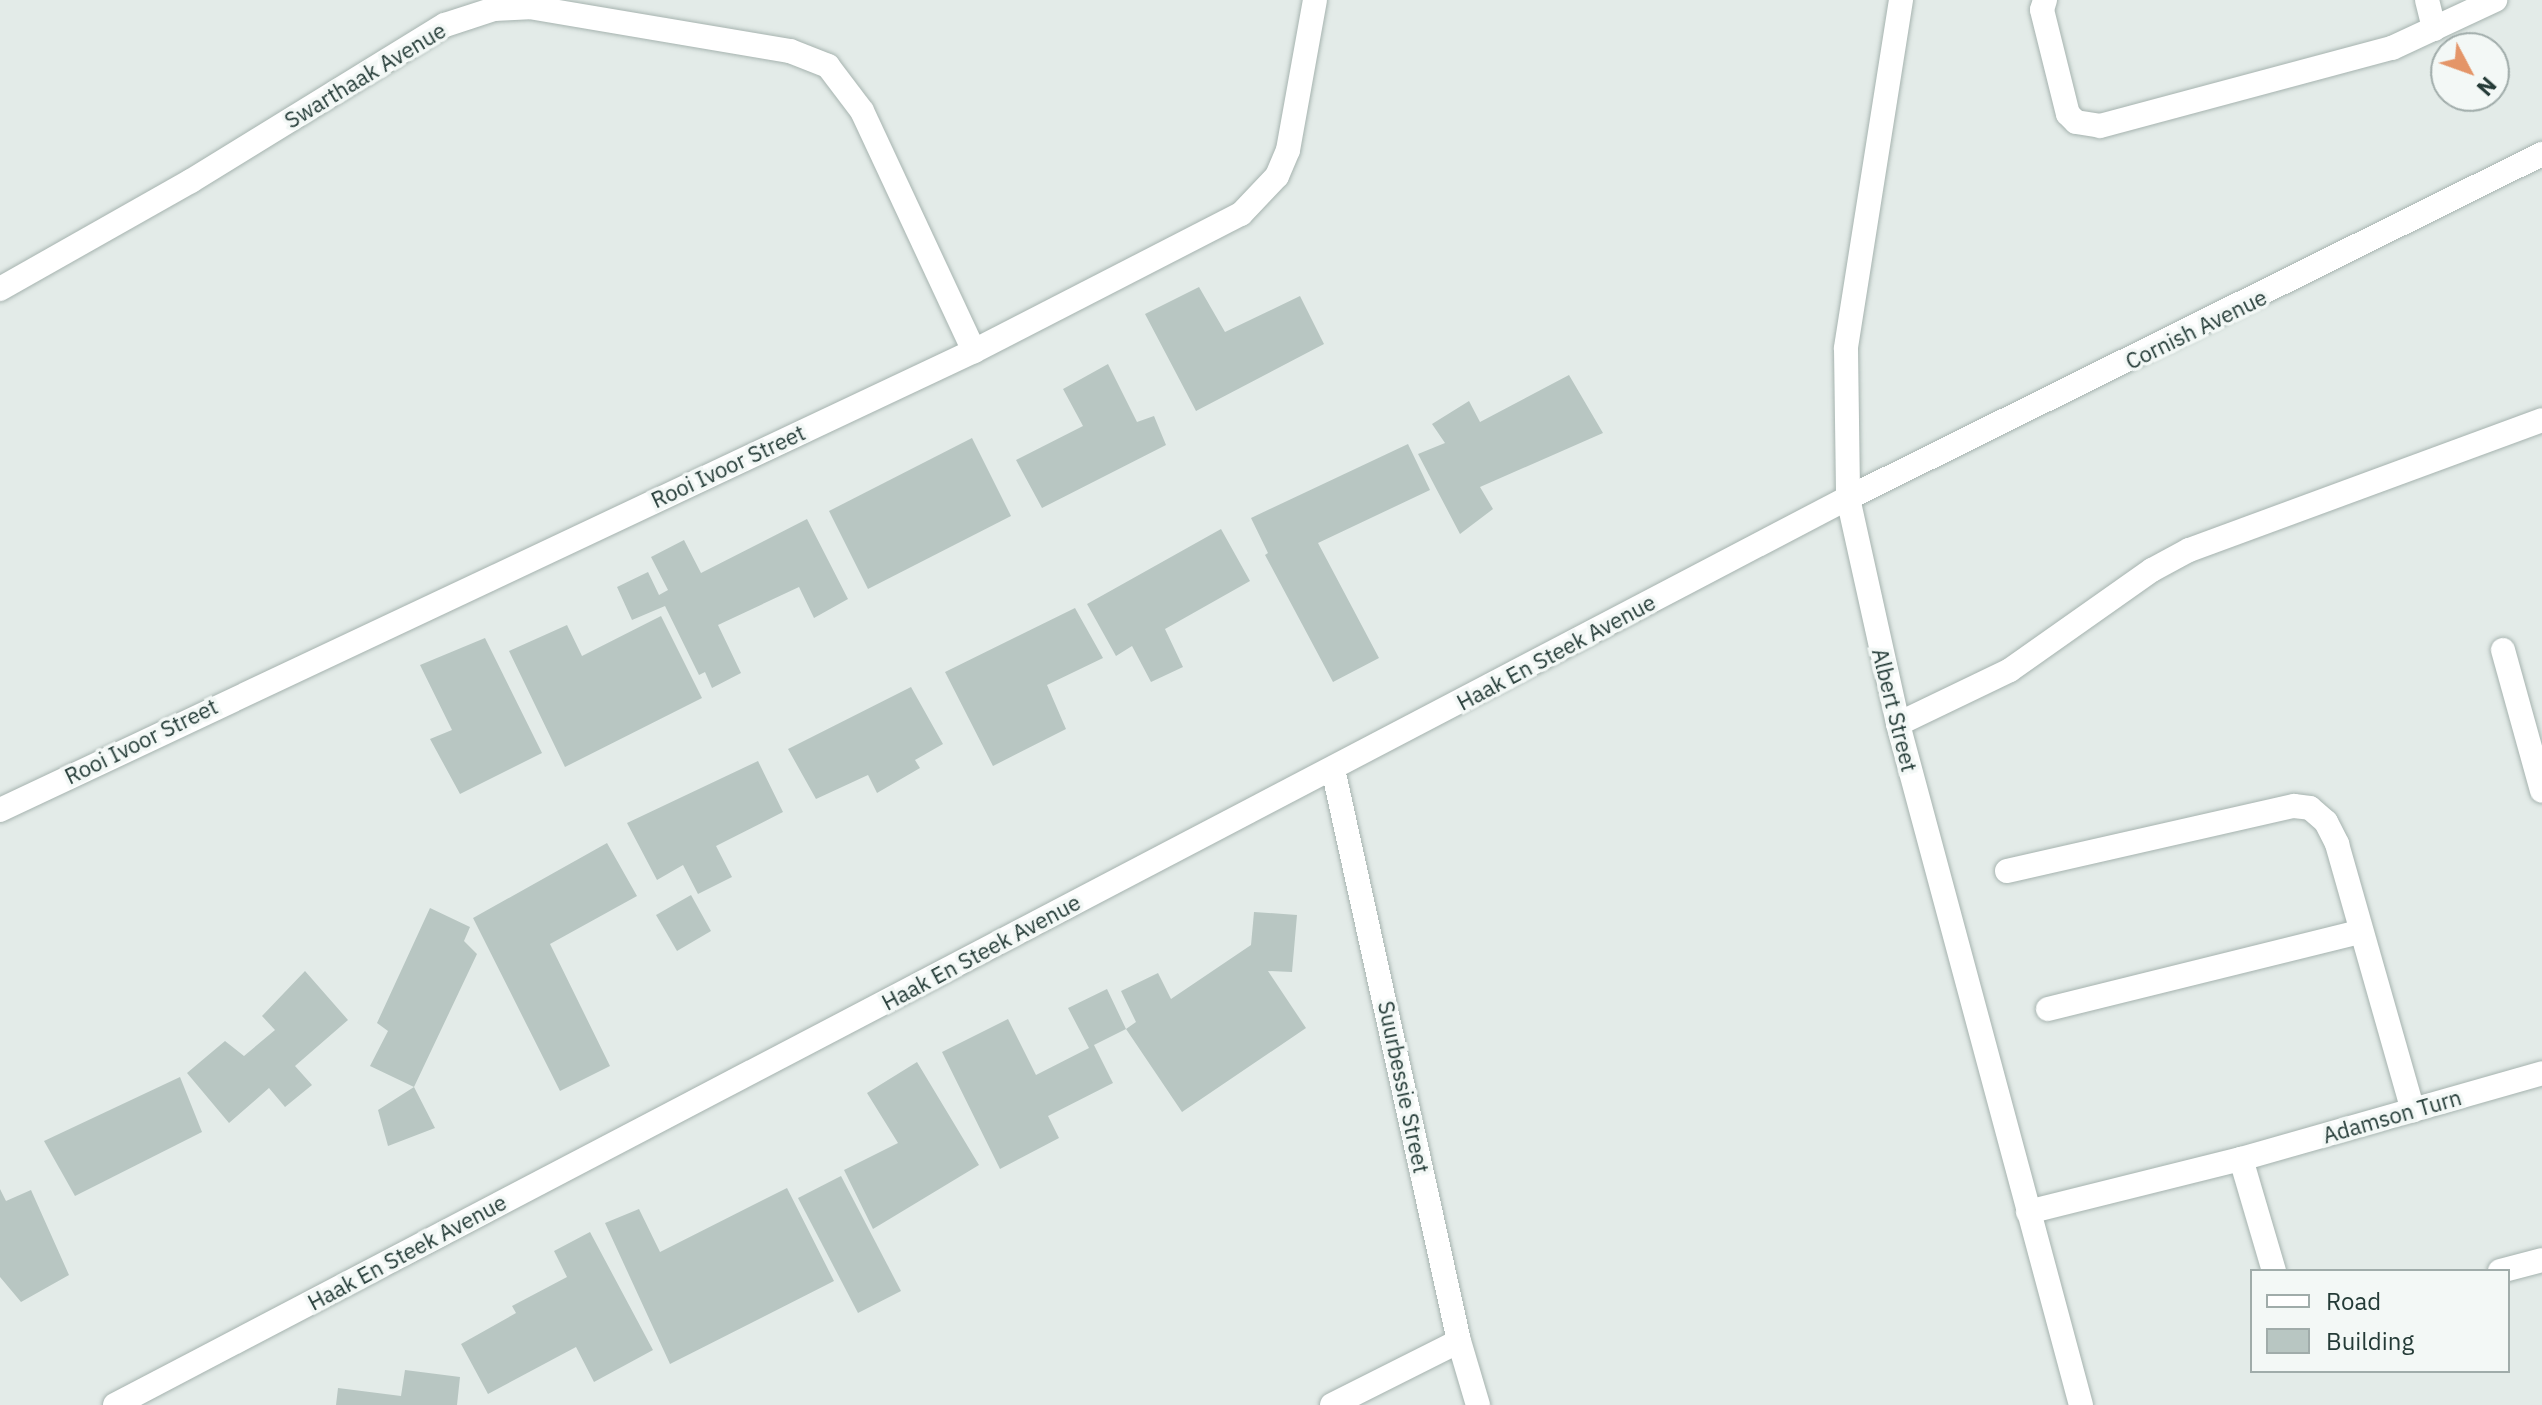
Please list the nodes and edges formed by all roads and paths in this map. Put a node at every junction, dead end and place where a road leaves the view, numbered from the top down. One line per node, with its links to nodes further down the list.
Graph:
1 (1315, 0): 9 (street, Rooi Ivoor Street)
2 (1901, 0): 11 (street, Albert Street)
3 (2045, 0): 6 (street)
4 (2427, 0): 6 (street)
5 (2495, 0): 6 (street)
6 (2434, 29)
7 (2542, 154): 11 (street, Cornish Avenue)
8 (0, 289): 9 (street, Swarthaak Avenue)
9 (974, 351): 16 (street, Rooi Ivoor Street)
10 (2542, 420): 13 (street)
11 (1848, 498): 13 (street, Albert Street); 14 (street, Haak En Steek Avenue)
12 (2503, 650): 15 (street)
13 (1898, 724): 23 (street, Albert Street)
14 (1333, 769): 27 (street, Suurbessie Street); 28 (street, Haak En Steek Avenue)
15 (2542, 791)
16 (0, 810)
17 (2007, 871): 18 (street)
18 (2359, 932): 19 (street); 21 (street)
19 (2048, 1009)
20 (2542, 1073): 21 (street, Adamson Turn)
21 (2413, 1110): 22 (street, Adamson Turn)
22 (2241, 1159): 23 (street, Adamson Turn); 25 (street)
23 (2028, 1212): 31 (street, Albert Street)
24 (2542, 1260): 26 (street)
25 (2273, 1269)
26 (2508, 1269)
27 (1459, 1341): 29 (street); 30 (street, Suurbessie Street)
28 (115, 1405)
29 (1332, 1405)
30 (1478, 1405)
31 (2081, 1405)

